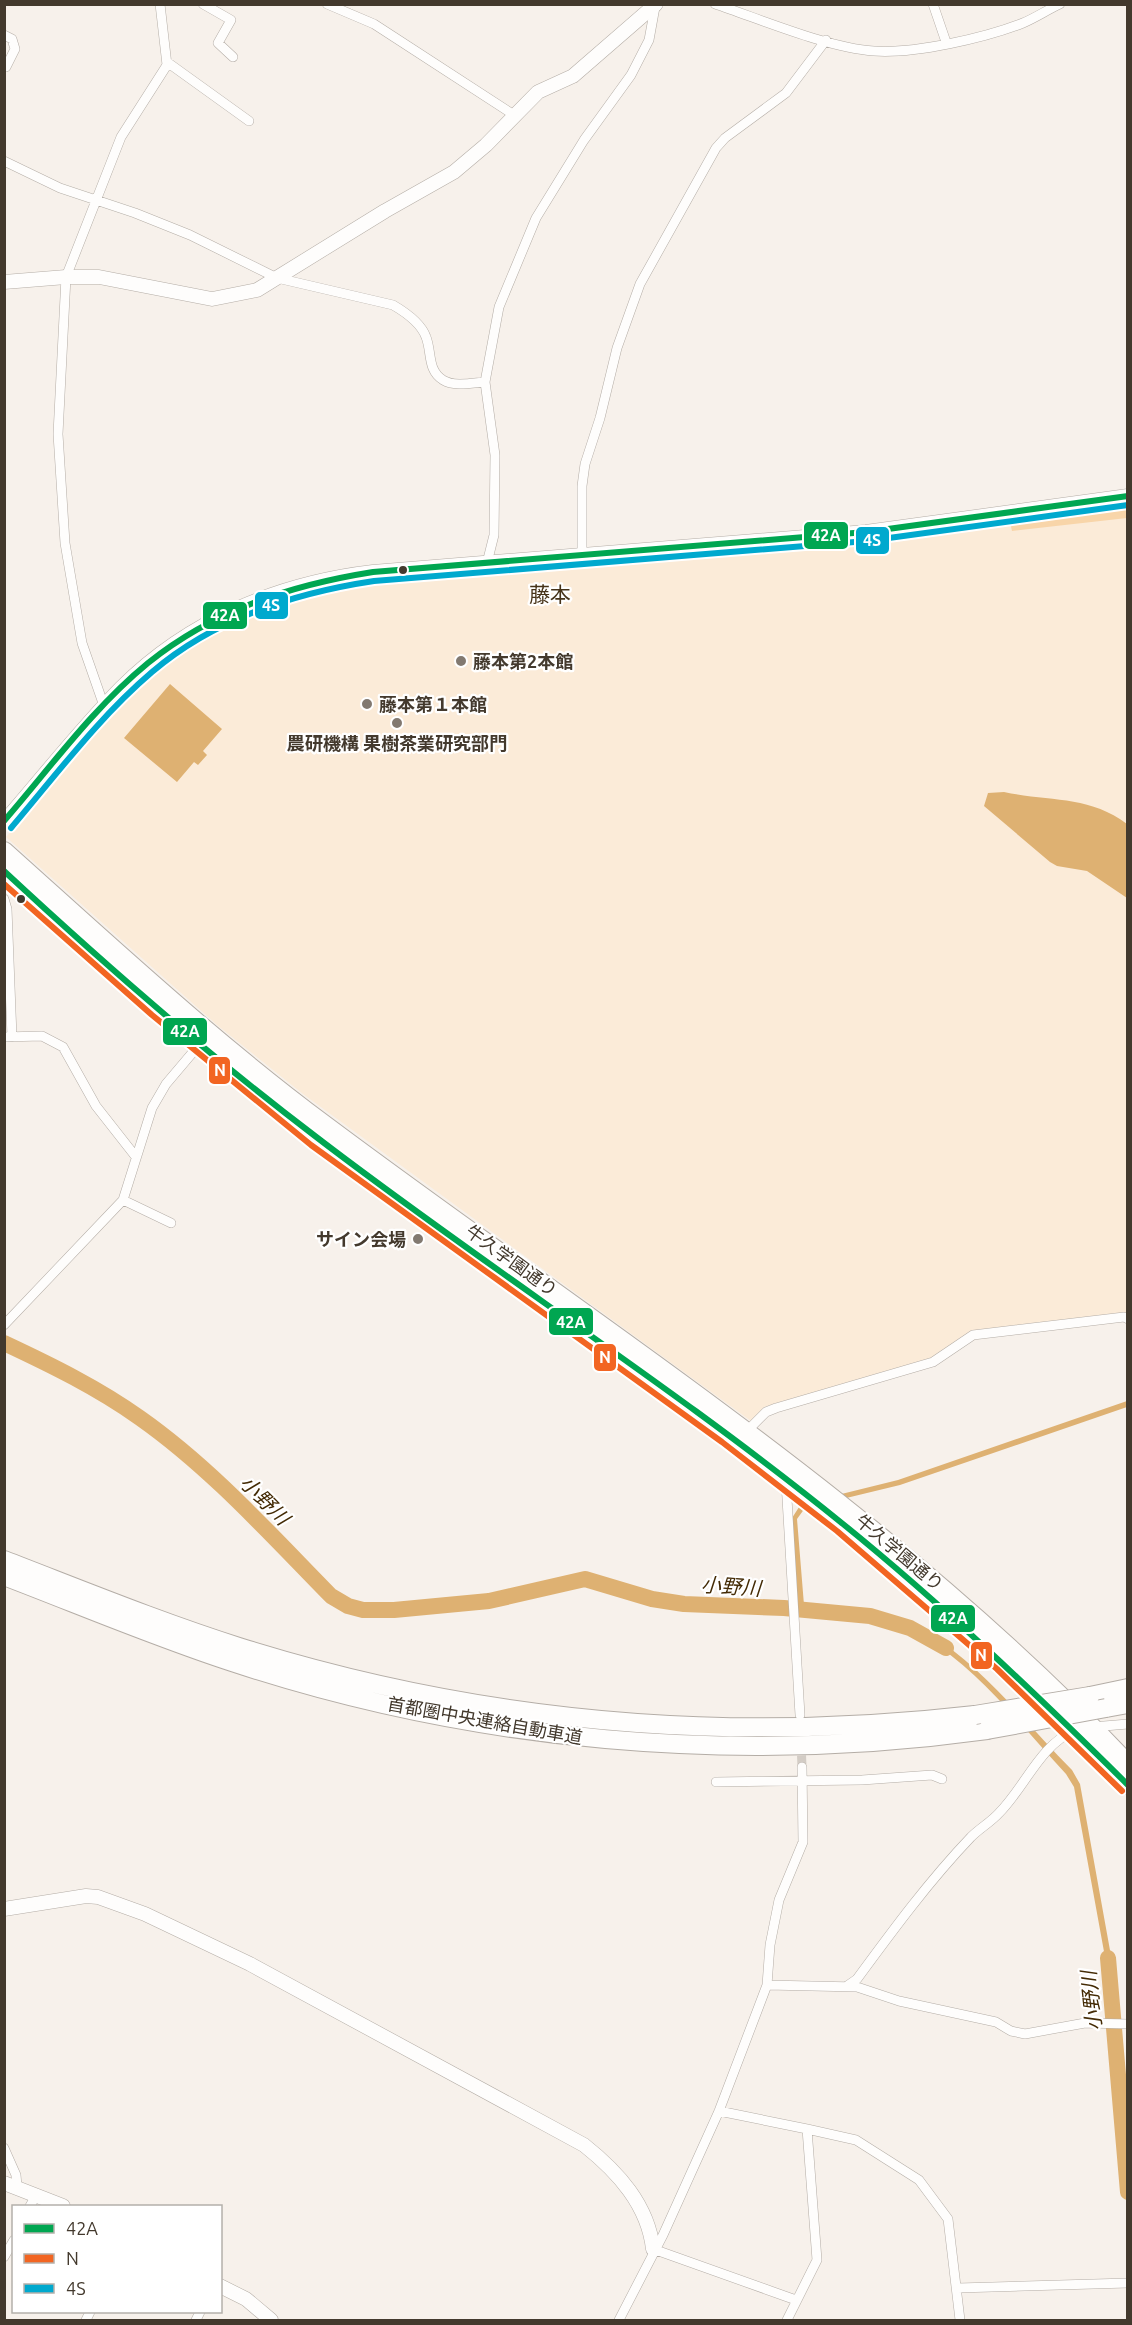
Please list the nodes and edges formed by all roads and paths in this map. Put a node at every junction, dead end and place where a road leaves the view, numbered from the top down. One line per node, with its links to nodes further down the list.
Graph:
1 (160, 4): 12 (street)
2 (203, 4): 11 (street)
3 (327, 4): 14 (street)
4 (715, 4): 9 (street)
5 (933, 4): 10 (street)
6 (1060, 4): 10 (street)
7 (656, 6): 14 (street); 21 (street)
8 (4, 35): 13 (street)
9 (826, 40): 10 (street); 23 (street)
10 (946, 42)
11 (233, 57)
12 (166, 62): 15 (street); 17 (street)
13 (6, 67)
14 (514, 115): 19 (street)
15 (249, 121)
16 (4, 161): 17 (street)
17 (95, 200): 18 (street); 19 (street)
18 (66, 277): 19 (street); 20 (street); 25 (street)
19 (278, 278): 21 (street)
20 (4, 282)
21 (485, 382): 24 (street)
22 (1128, 496): 23 (street)
23 (582, 554): 24 (street)
24 (487, 563): 25 (street)
25 (104, 706): 26 (street)
26 (4, 822)
27 (4, 850): 37 (highway, 牛久学園通り)
28 (4, 871): 31 (highway, 牛久学園通り)
29 (4, 900): 30 (street)
30 (8, 1037): 32 (street)
31 (199, 1045): 32 (street); 37 (highway, 牛久学園通り)
32 (136, 1157): 33 (street)
33 (123, 1200): 34 (street); 36 (street)
34 (171, 1223)
35 (1128, 1319): 37 (street)
36 (4, 1325)
37 (742, 1437): 38 (highway, 牛久学園通り); 45 (highway, 牛久学園通り)
38 (786, 1479): 43 (street); 46 (highway, 牛久学園通り)
39 (4, 1560): 41 (highway, 首都圏中央連絡自動車道, bridge)
40 (4, 1576): 42 (highway, 首都圏中央連絡自動車道, bridge)
41 (1128, 1688)
42 (1128, 1704)
43 (800, 1714)
44 (1128, 1724): 45 (street)
45 (1093, 1727): 46 (street); 47 (highway, 牛久学園通り)
46 (1075, 1730): 52 (highway, 牛久学園通り); 55 (street)
47 (1128, 1764)
48 (802, 1767): 50 (street)
49 (942, 1779): 50 (street)
50 (803, 1781): 51 (street); 54 (street)
51 (716, 1782)
52 (1128, 1785)
53 (4, 1909): 64 (street)
54 (767, 1985): 55 (street); 57 (street)
55 (847, 1986): 56 (street)
56 (1125, 2025)
57 (719, 2111): 58 (street); 64 (street)
58 (807, 2129): 68 (street); 69 (street)
59 (4, 2148): 60 (street)
60 (10, 2184): 61 (street)
61 (34, 2200): 62 (street)
62 (58, 2205)
63 (12, 2244): 65 (street)
64 (653, 2249): 69 (street); 71 (street)
65 (4, 2258)
66 (1128, 2283): 68 (street)
67 (222, 2287): 70 (street)
68 (958, 2288): 73 (street)
69 (796, 2300): 72 (street)
70 (271, 2320)
71 (619, 2320)
72 (787, 2320)
73 (960, 2320)

